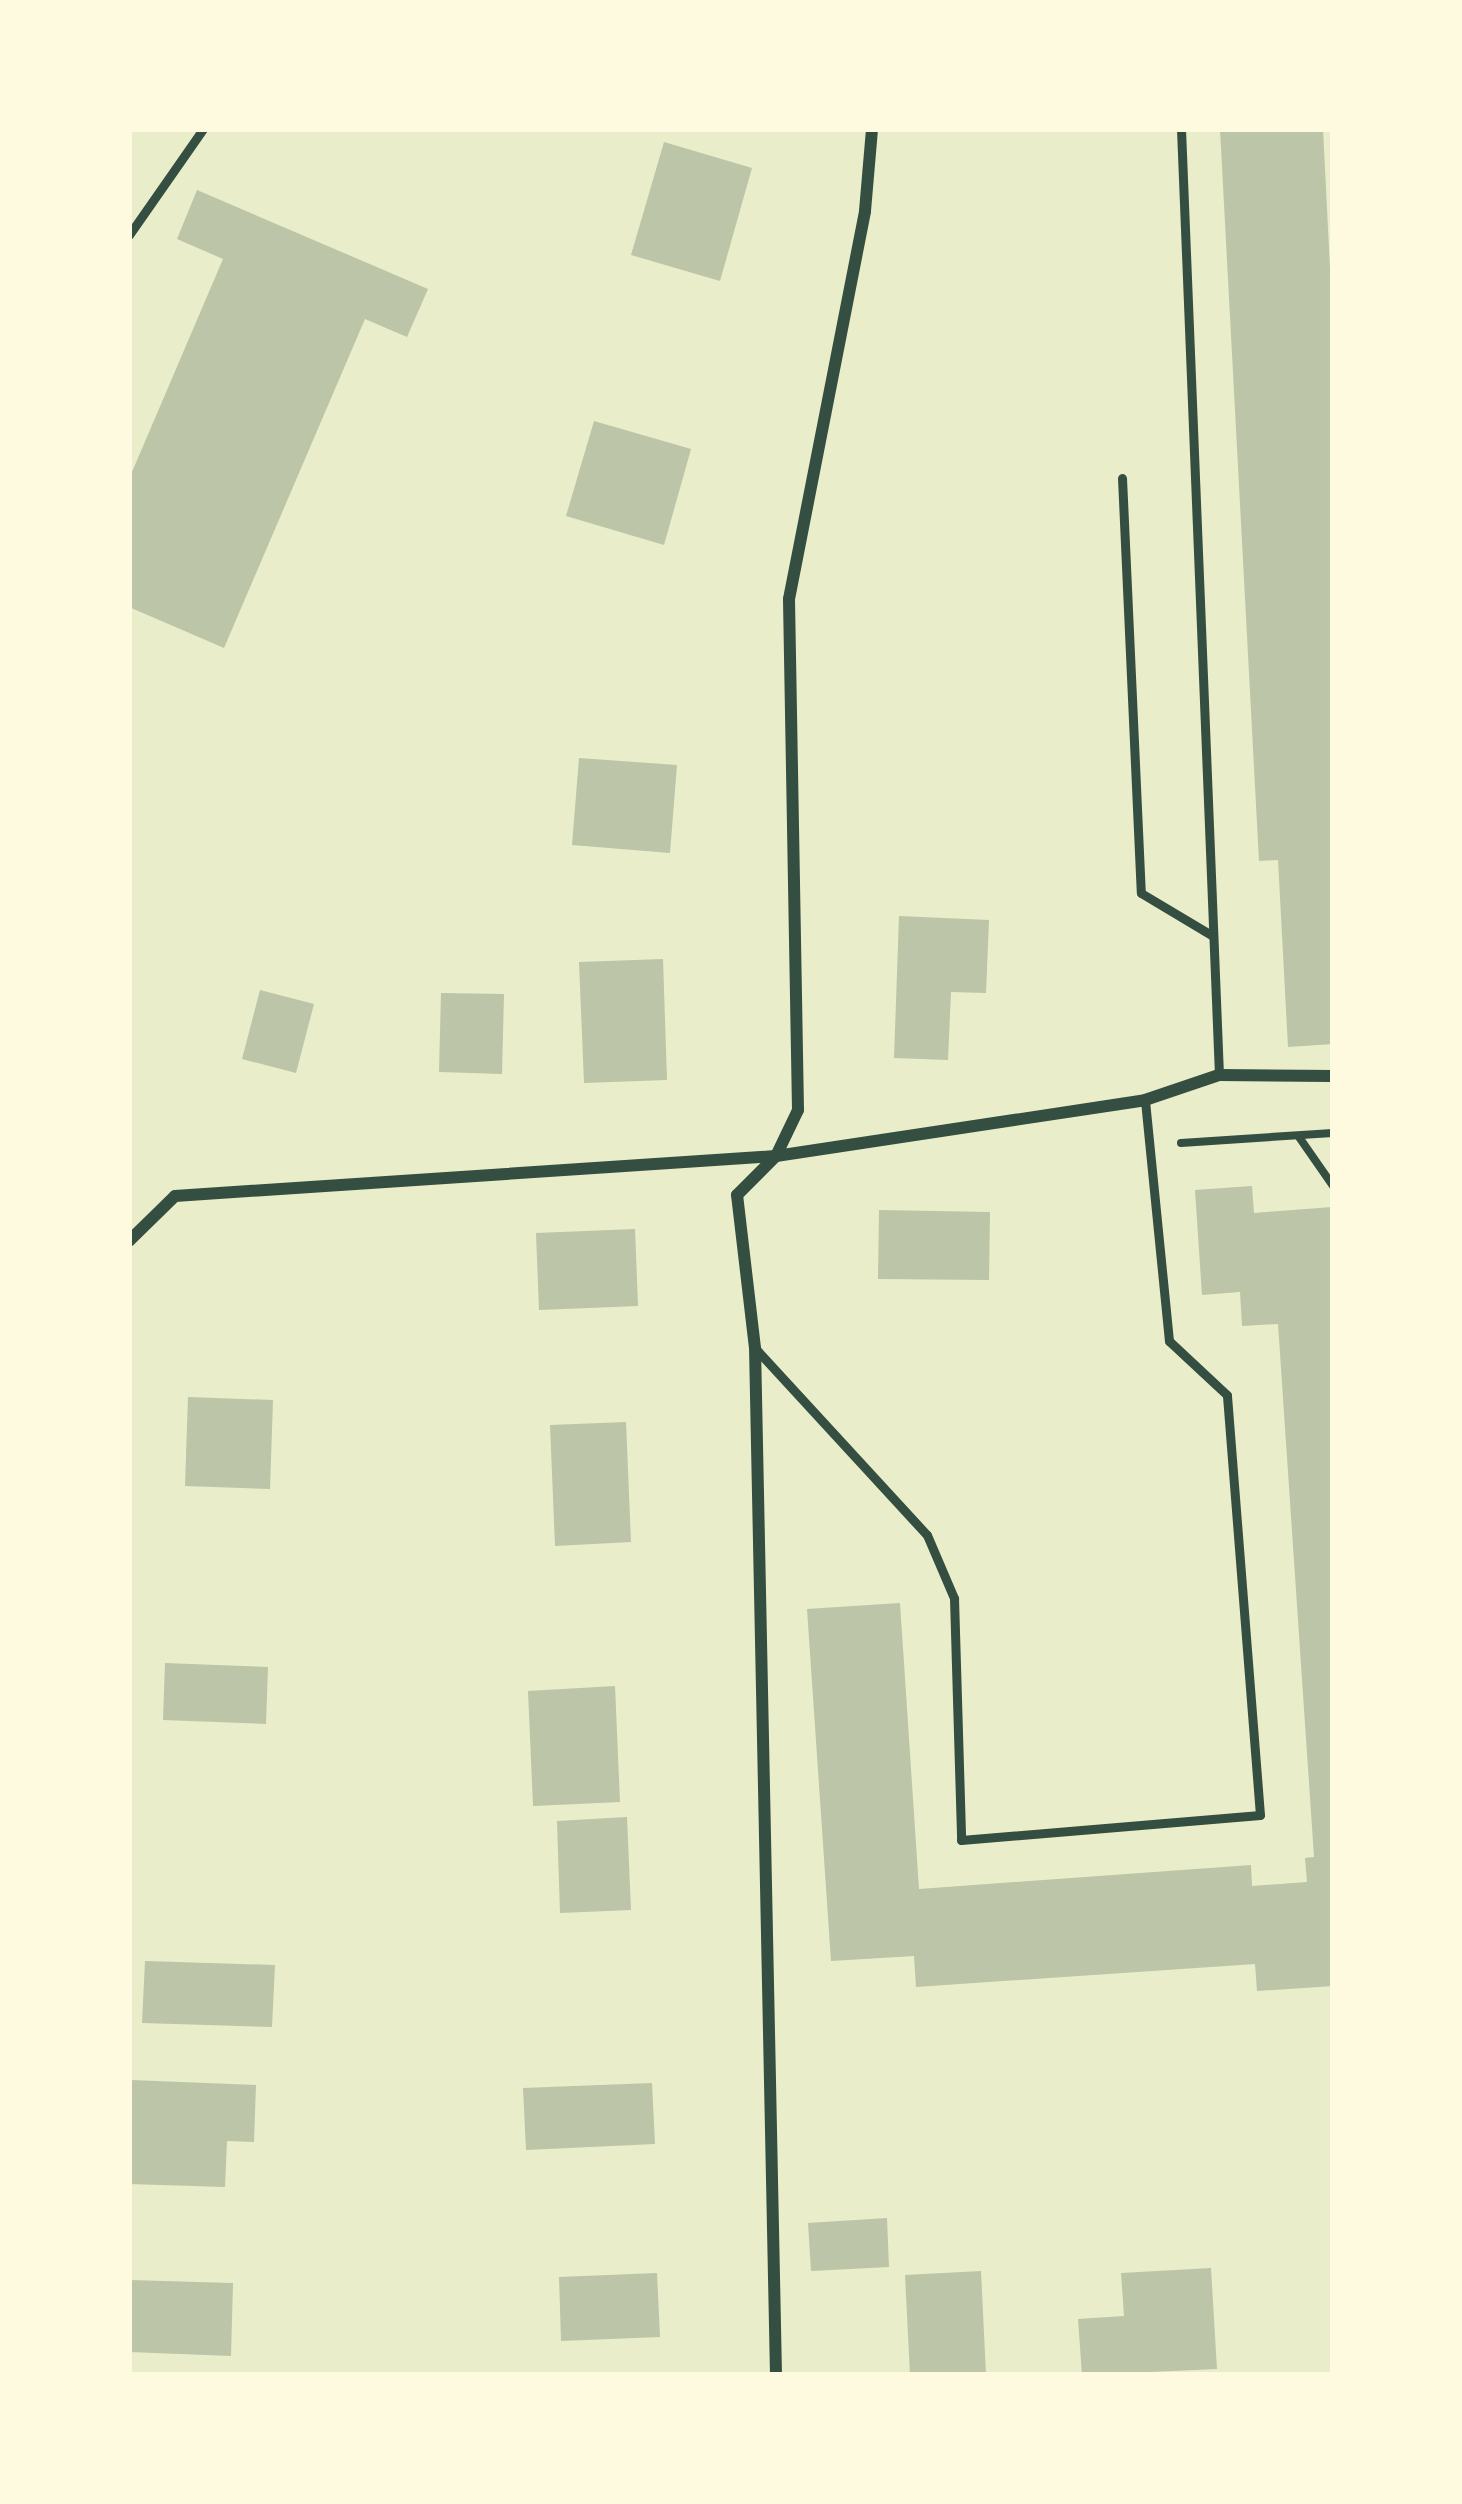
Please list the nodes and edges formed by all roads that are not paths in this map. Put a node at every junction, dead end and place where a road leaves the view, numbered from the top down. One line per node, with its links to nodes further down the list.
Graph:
1 (203, 129): 4 (lane)
2 (872, 129): 10 (street)
3 (1181, 129): 6 (lane)
4 (129, 235)
5 (1122, 478): 6 (lane)
6 (1213, 936): 7 (lane)
7 (1219, 1075): 8 (street); 9 (street)
8 (1333, 1076)
9 (1145, 1100): 10 (street); 12 (lane)
10 (776, 1156): 11 (street); 12 (street)
11 (129, 1241)
12 (755, 1348): 13 (street)
13 (776, 2375)

